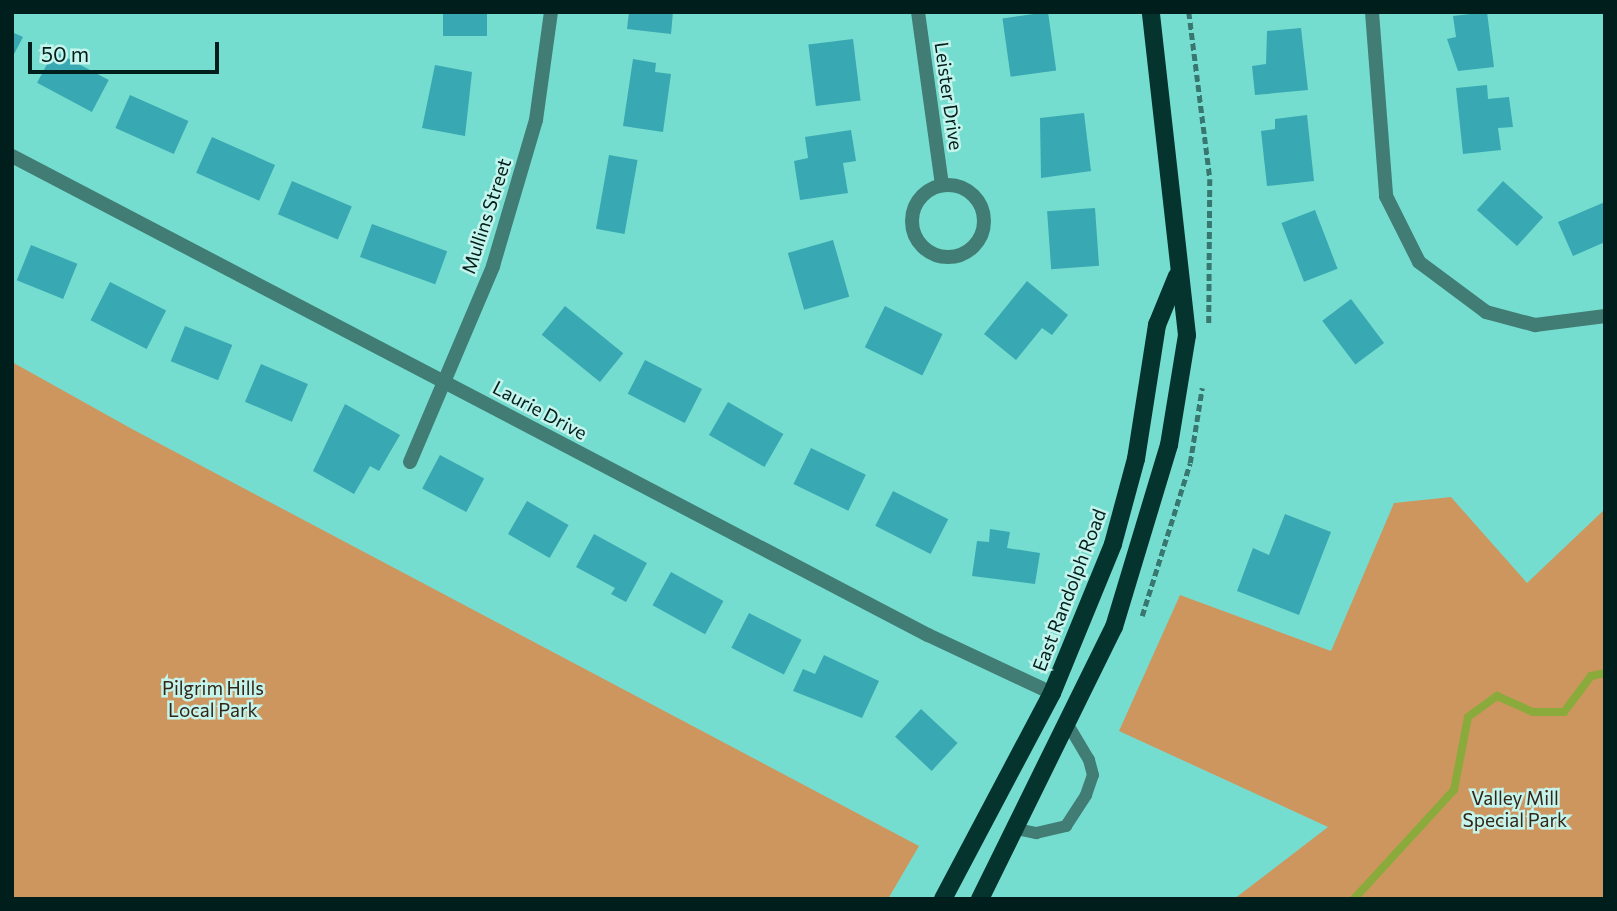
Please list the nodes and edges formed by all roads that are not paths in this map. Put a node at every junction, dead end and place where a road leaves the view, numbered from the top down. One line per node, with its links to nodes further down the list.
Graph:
1 (551, 12): 9 (street, Mullins Street)
2 (918, 12): 6 (street, Leister Drive)
3 (1151, 12): 7 (main road, East Randolph Road)
4 (1372, 12): 8 (street)
5 (12, 156): 9 (street, Laurie Drive)
6 (942, 185): 6 (street)
7 (1177, 276): 11 (main road, East Randolph Road); 12 (main road, East Randolph Road)
8 (1605, 316)
9 (440, 379): 10 (street, Mullins Street); 11 (street, Laurie Drive)
10 (410, 462)
11 (1052, 693): 14 (main road, East Randolph Road)
12 (1067, 723): 13 (main road, East Randolph Road); 13 (lane)
13 (1013, 828): 15 (main road, East Randolph Road)
14 (943, 899)
15 (980, 899)

